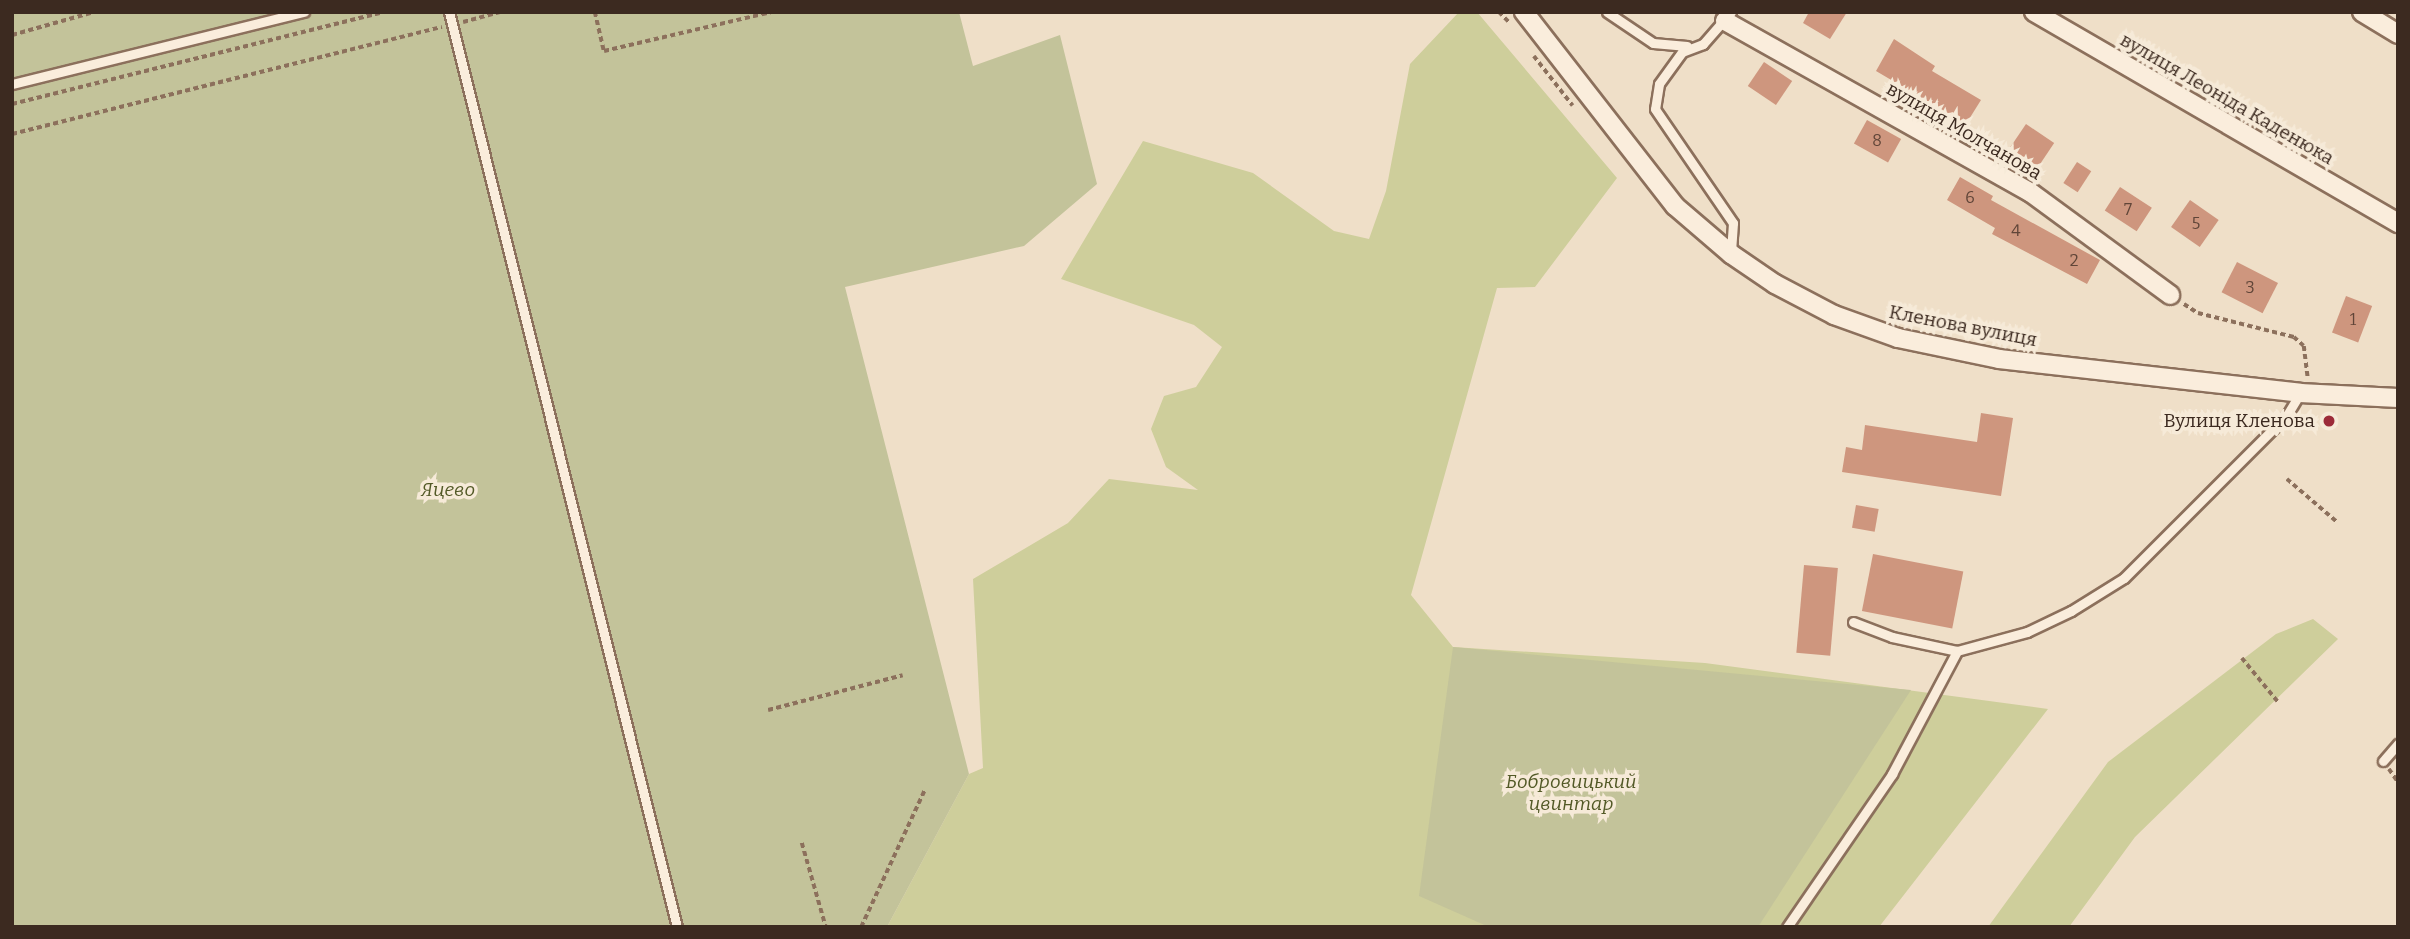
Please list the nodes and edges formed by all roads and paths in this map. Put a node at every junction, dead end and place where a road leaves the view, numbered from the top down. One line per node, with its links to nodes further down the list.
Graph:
1 (94, 12): 17 (path)
2 (304, 12): 20 (lane)
3 (385, 12): 21 (path)
4 (449, 12): 14 (lane)
5 (500, 12): 14 (path)
6 (595, 12): 7 (path)
7 (771, 12)
8 (1499, 12): 15 (path)
9 (1524, 12): 25 (street, Кленова вулиця)
10 (1607, 12): 18 (lane)
11 (2034, 12): 24 (street, вулиця Леоніда Каденюка)
12 (2362, 12): 16 (street)
13 (1728, 16): 18 (lane); 26 (street, вулиця Молчанова)
14 (452, 24): 23 (path); 41 (lane)
15 (1517, 30)
16 (2398, 34)
17 (12, 35)
18 (1703, 44): 25 (lane)
19 (1531, 52): 22 (path)
20 (12, 84)
21 (12, 104)
22 (1581, 115)
23 (12, 134)
24 (2398, 223)
25 (1731, 254): 27 (street, Кленова вулиця)
26 (2170, 295): 27 (path)
27 (2305, 393): 28 (street, Кленова вулиця); 32 (lane)
28 (2398, 398)
29 (2287, 479): 30 (path)
30 (2336, 521)
31 (1853, 622): 32 (lane)
32 (1957, 651): 44 (lane)
33 (2242, 658): 35 (path)
34 (903, 675): 36 (path)
35 (2280, 703)
36 (768, 710)
37 (2398, 744): 38 (lane)
38 (2384, 761)
39 (924, 792): 43 (path)
40 (802, 843): 42 (path)
41 (677, 927)
42 (826, 927)
43 (861, 927)
44 (1787, 927)

